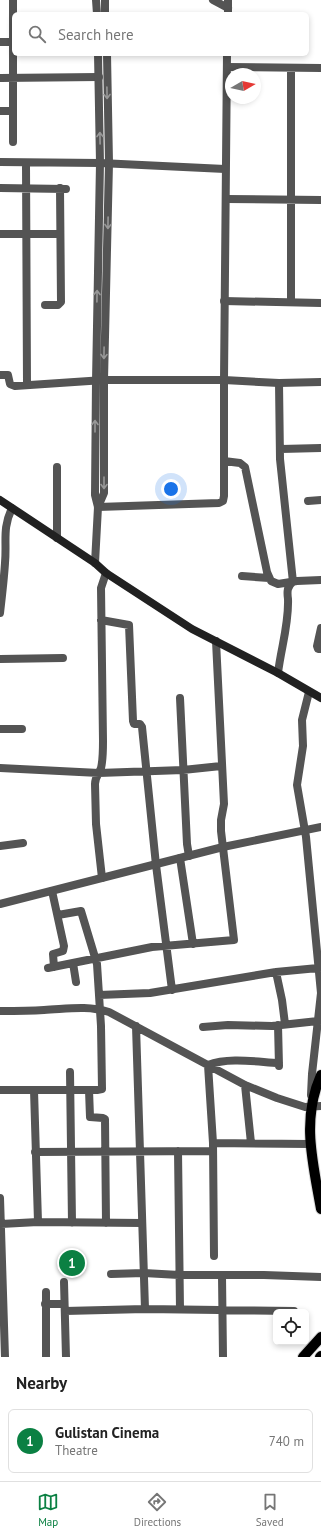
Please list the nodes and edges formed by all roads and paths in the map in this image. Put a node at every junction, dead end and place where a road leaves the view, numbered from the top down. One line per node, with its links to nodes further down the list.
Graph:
1 (13, 0): 6 (street)
2 (96, 0): 7 (street)
3 (105, 0): 8 (street)
4 (213, 0): 5 (street)
5 (228, 7)
6 (13, 12)
7 (97, 12)
8 (105, 12)
9 (0, 42): 10 (street)
10 (12, 42)
11 (13, 56): 20 (street)
12 (98, 56): 18 (street)
13 (107, 56): 27 (street, one-way to 27)
14 (227, 56): 15 (street)
15 (227, 67): 16 (street); 28 (street)
16 (291, 68): 17 (street); 32 (street)
17 (321, 68)
18 (99, 77): 20 (street); 26 (street, one-way to 18)
19 (0, 78): 20 (street)
20 (12, 78): 22 (street)
21 (0, 111): 22 (street)
22 (12, 111): 23 (street)
23 (13, 142)
24 (0, 162): 25 (street)
25 (26, 163): 26 (street); 30 (street)
26 (100, 163): 27 (street); 42 (street, one-way to 26)
27 (109, 163): 28 (street); 42 (street, one-way to 42)
28 (225, 169): 31 (street)
29 (0, 188): 30 (street)
30 (26, 188): 35 (street); 36 (street)
31 (226, 199): 32 (street); 37 (street)
32 (291, 200): 33 (street); 38 (street)
33 (321, 200)
34 (0, 234): 35 (street)
35 (26, 234): 36 (street); 46 (street)
36 (60, 234): 40 (street)
37 (224, 301): 38 (street); 43 (street)
38 (291, 302): 39 (street)
39 (321, 303)
40 (45, 305)
41 (0, 375): 46 (street)
42 (100, 380): 43 (street); 46 (street); 54 (street)
43 (224, 380): 45 (street); 49 (street)
44 (321, 382): 45 (street)
45 (279, 383): 48 (street)
46 (27, 385)
47 (321, 448): 48 (street)
48 (281, 449): 62 (street)
49 (224, 461): 54 (street); 60 (street)
50 (57, 467): 56 (street)
51 (0, 500): 55 (main road)
52 (321, 500): 53 (street)
53 (308, 501)
54 (98, 506): 57 (street)
55 (12, 508): 56 (main road); 63 (street)
56 (57, 538): 57 (main road)
57 (95, 563): 58 (main road)
58 (106, 572): 64 (street); 66 (main road)
59 (242, 576): 60 (street)
60 (269, 578): 62 (street)
61 (321, 580): 62 (street)
62 (293, 582): 70 (street)
63 (0, 613)
64 (101, 620): 79 (street); 80 (street)
65 (321, 628): 67 (street)
66 (216, 641): 70 (main road); 76 (street)
67 (321, 649)
68 (0, 658): 69 (street)
69 (63, 658)
70 (278, 673): 71 (main road)
71 (309, 692): 73 (main road); 82 (street)
72 (180, 698): 78 (street)
73 (321, 698)
74 (0, 729): 75 (street)
75 (22, 729)
76 (221, 766): 78 (street); 85 (street)
77 (0, 768): 80 (street)
78 (183, 770): 79 (street); 86 (street)
79 (147, 772): 80 (street); 88 (street)
80 (99, 773): 89 (street)
81 (321, 827): 82 (street)
82 (304, 830): 85 (street); 97 (street)
83 (23, 843): 84 (street)
84 (0, 846)
85 (223, 848): 86 (street); 93 (street)
86 (189, 856): 87 (street)
87 (180, 858): 88 (street); 93 (street)
88 (156, 865): 89 (street); 94 (street)
89 (102, 878): 90 (street)
90 (52, 891): 91 (street); 92 (street)
91 (0, 904)
92 (58, 915): 95 (street); 96 (street)
93 (193, 944): 94 (street)
94 (167, 946): 95 (street); 100 (street)
95 (96, 959): 96 (street); 101 (street)
96 (73, 963): 99 (street)
97 (318, 968): 98 (street); 104 (street)
98 (276, 972): 100 (street); 105 (street)
99 (76, 982)
100 (172, 990): 101 (street)
101 (99, 995): 102 (street)
102 (100, 1009): 103 (street); 106 (street); 115 (street)
103 (0, 1011)
104 (318, 1021): 105 (street); 116 (street)
105 (281, 1025): 107 (street); 108 (street)
106 (136, 1026): 108 (street); 124 (street)
107 (203, 1027)
108 (208, 1065): 111 (street); 119 (street)
109 (70, 1072): 114 (street)
110 (321, 1075): 116 (main road)
111 (245, 1085): 116 (street); 117 (street)
112 (0, 1090): 113 (street)
113 (34, 1090): 114 (street); 121 (street)
114 (70, 1090): 115 (street); 122 (street)
115 (89, 1090): 123 (street)
116 (316, 1106): 118 (main road)
117 (251, 1143): 118 (street); 119 (street)
118 (309, 1144): 126 (main road)
119 (213, 1147): 120 (street); 132 (street)
120 (178, 1151): 124 (street); 135 (street)
121 (35, 1152): 122 (street); 127 (street)
122 (70, 1152): 123 (street); 128 (street)
123 (105, 1152): 124 (street); 129 (street)
124 (140, 1152): 130 (street)
125 (0, 1198): 131 (street)
126 (321, 1209)
127 (38, 1222): 128 (street); 131 (street)
128 (72, 1223): 129 (street)
129 (106, 1223): 130 (street)
130 (142, 1223): 133 (street)
131 (1, 1224): 147 (street)
132 (214, 1256)
133 (144, 1273): 134 (street); 135 (street); 142 (street)
134 (111, 1274)
135 (179, 1275): 136 (street); 143 (street)
136 (222, 1276): 137 (street); 144 (street)
137 (321, 1277)
138 (64, 1282): 141 (street)
139 (46, 1292): 140 (street)
140 (45, 1304): 141 (street); 148 (street)
141 (65, 1307): 142 (street); 149 (street)
142 (145, 1309): 143 (street)
143 (180, 1309): 144 (street)
144 (223, 1310): 145 (street); 150 (street)
145 (273, 1311)
146 (321, 1337): 151 (main road)
147 (5, 1357)
148 (46, 1357)
149 (66, 1357)
150 (223, 1357)
151 (303, 1357)

